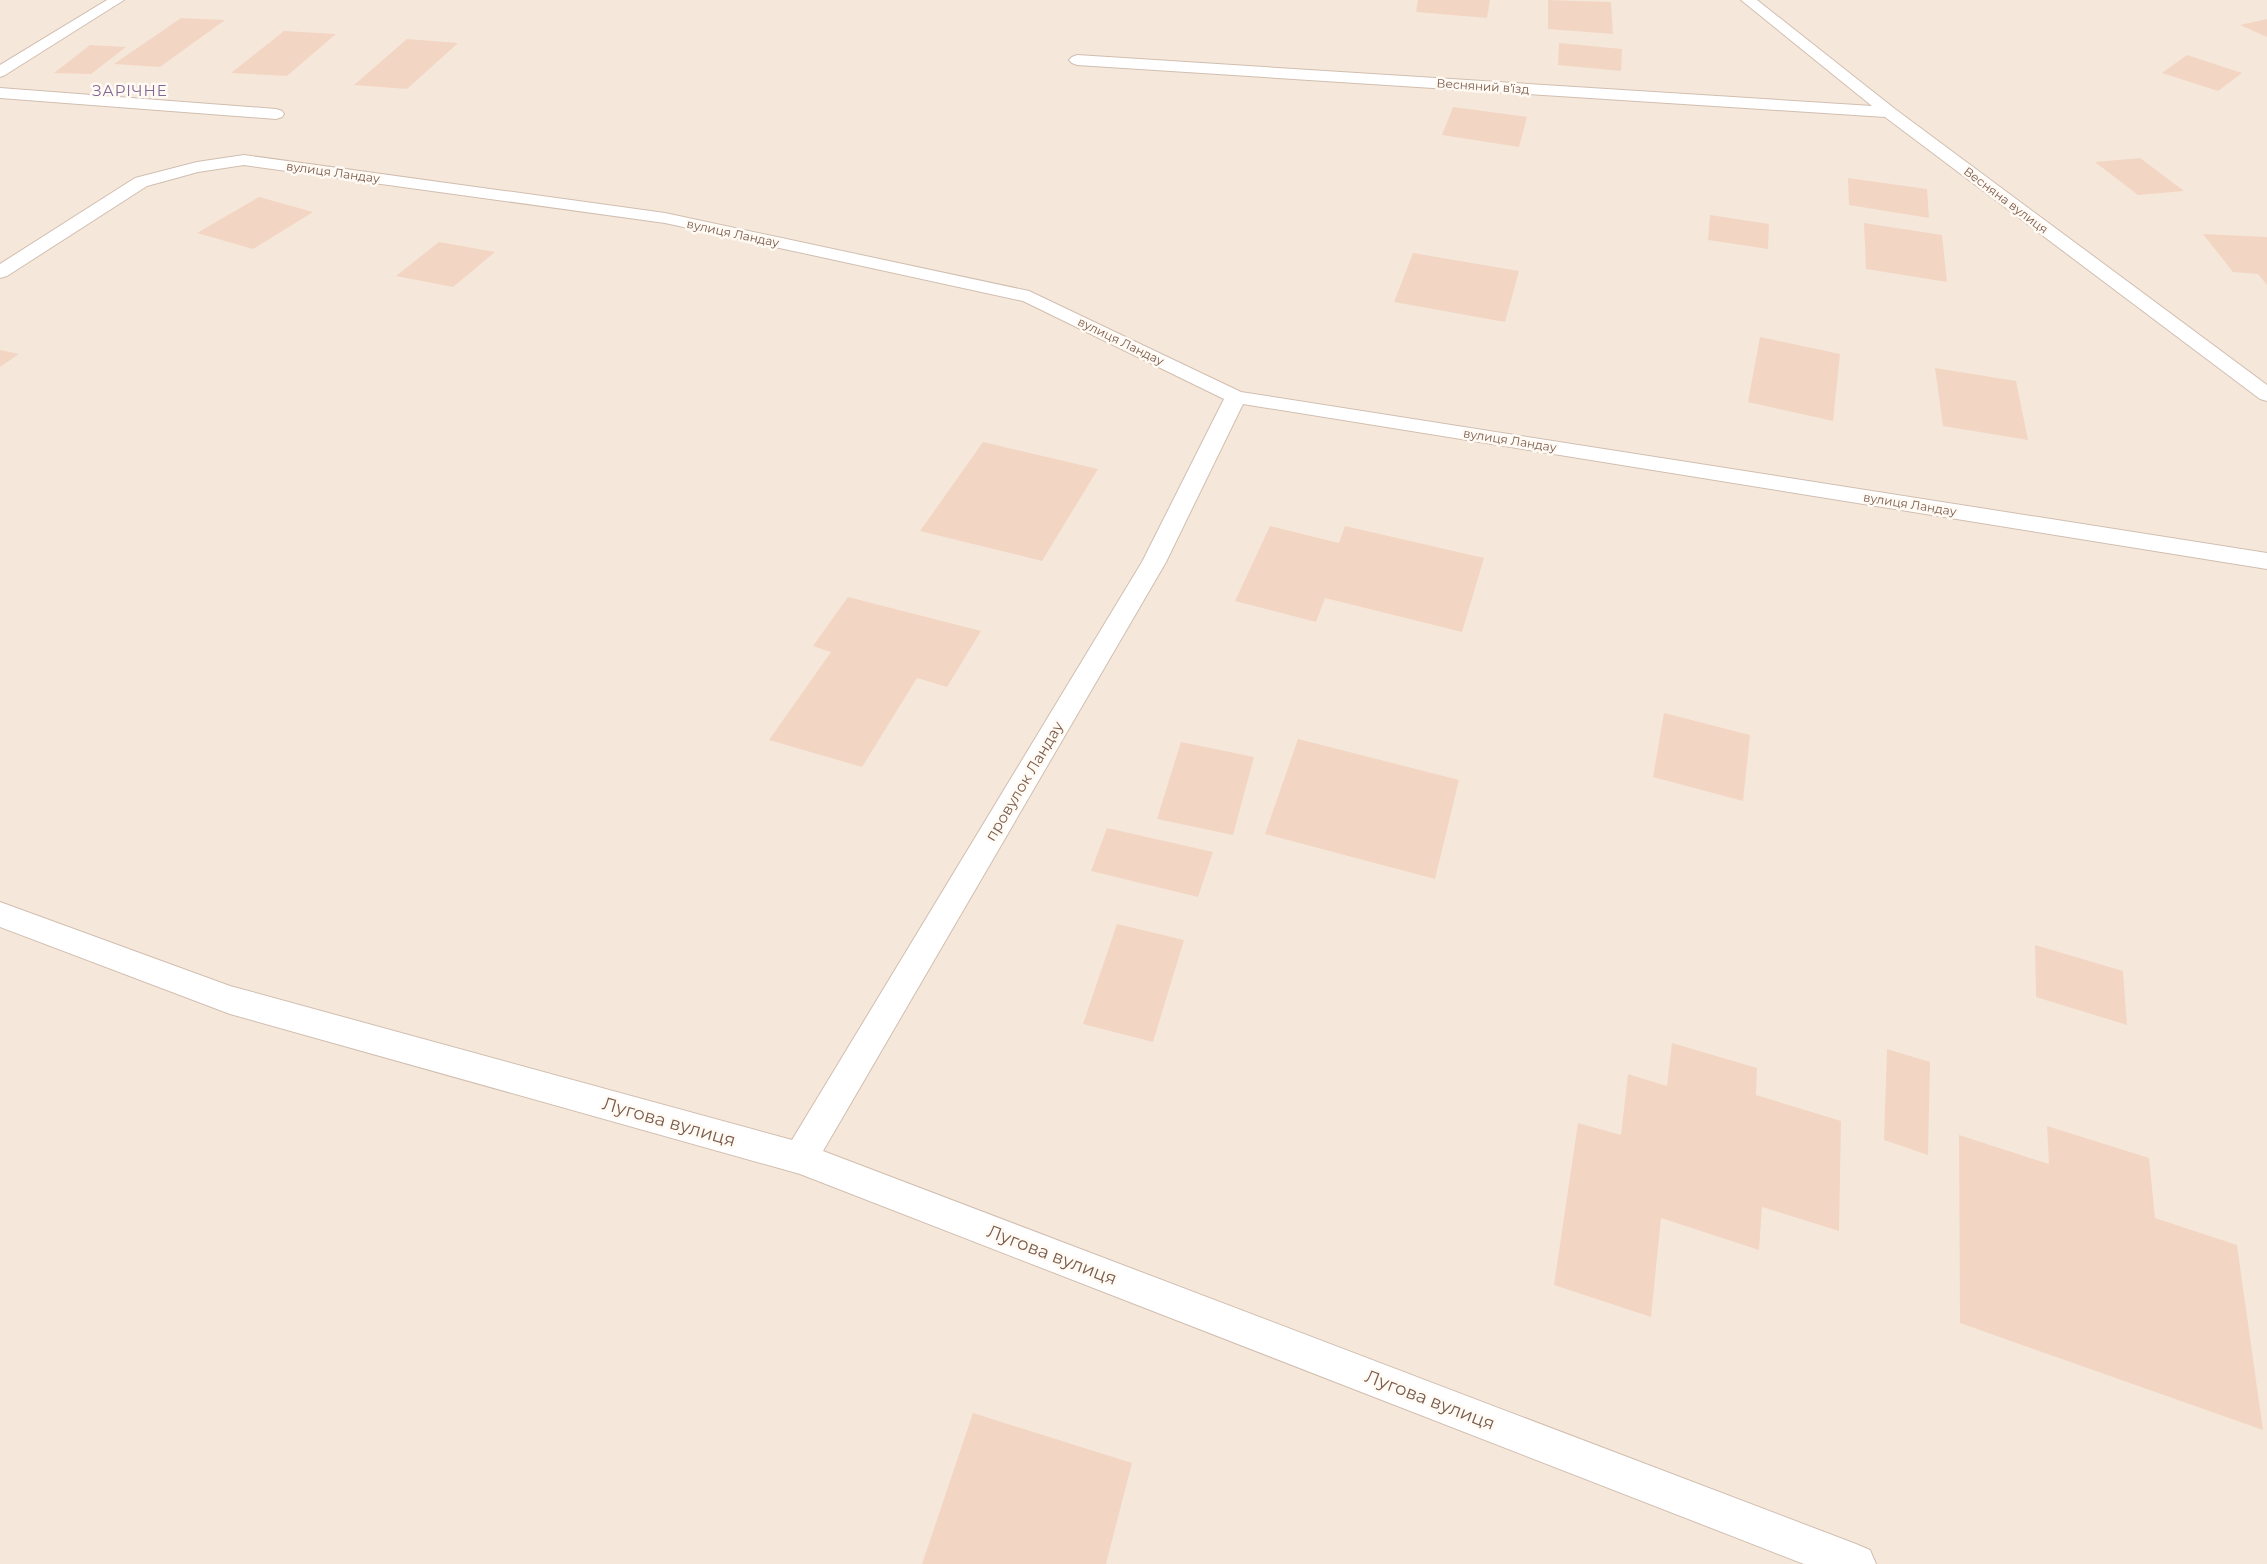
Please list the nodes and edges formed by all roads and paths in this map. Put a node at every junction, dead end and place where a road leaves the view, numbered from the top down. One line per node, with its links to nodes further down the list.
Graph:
1 (117, 0): 4 (street)
2 (1748, 0): 6 (street, Весняна вулиця)
3 (1077, 60): 6 (street, Весняний вʼїзд)
4 (0, 72)
5 (0, 93): 7 (street)
6 (1888, 112): 9 (street, Весняна вулиця)
7 (276, 114)
8 (0, 272): 10 (street, вулиця Ландау)
9 (2267, 395)
10 (1236, 397): 11 (street, вулиця Ландау); 13 (street, провулок Ландау)
11 (2267, 561)
12 (0, 914): 13 (street, Лугова вулиця)
13 (800, 1158): 14 (street, Лугова вулиця)
14 (1856, 1564)

